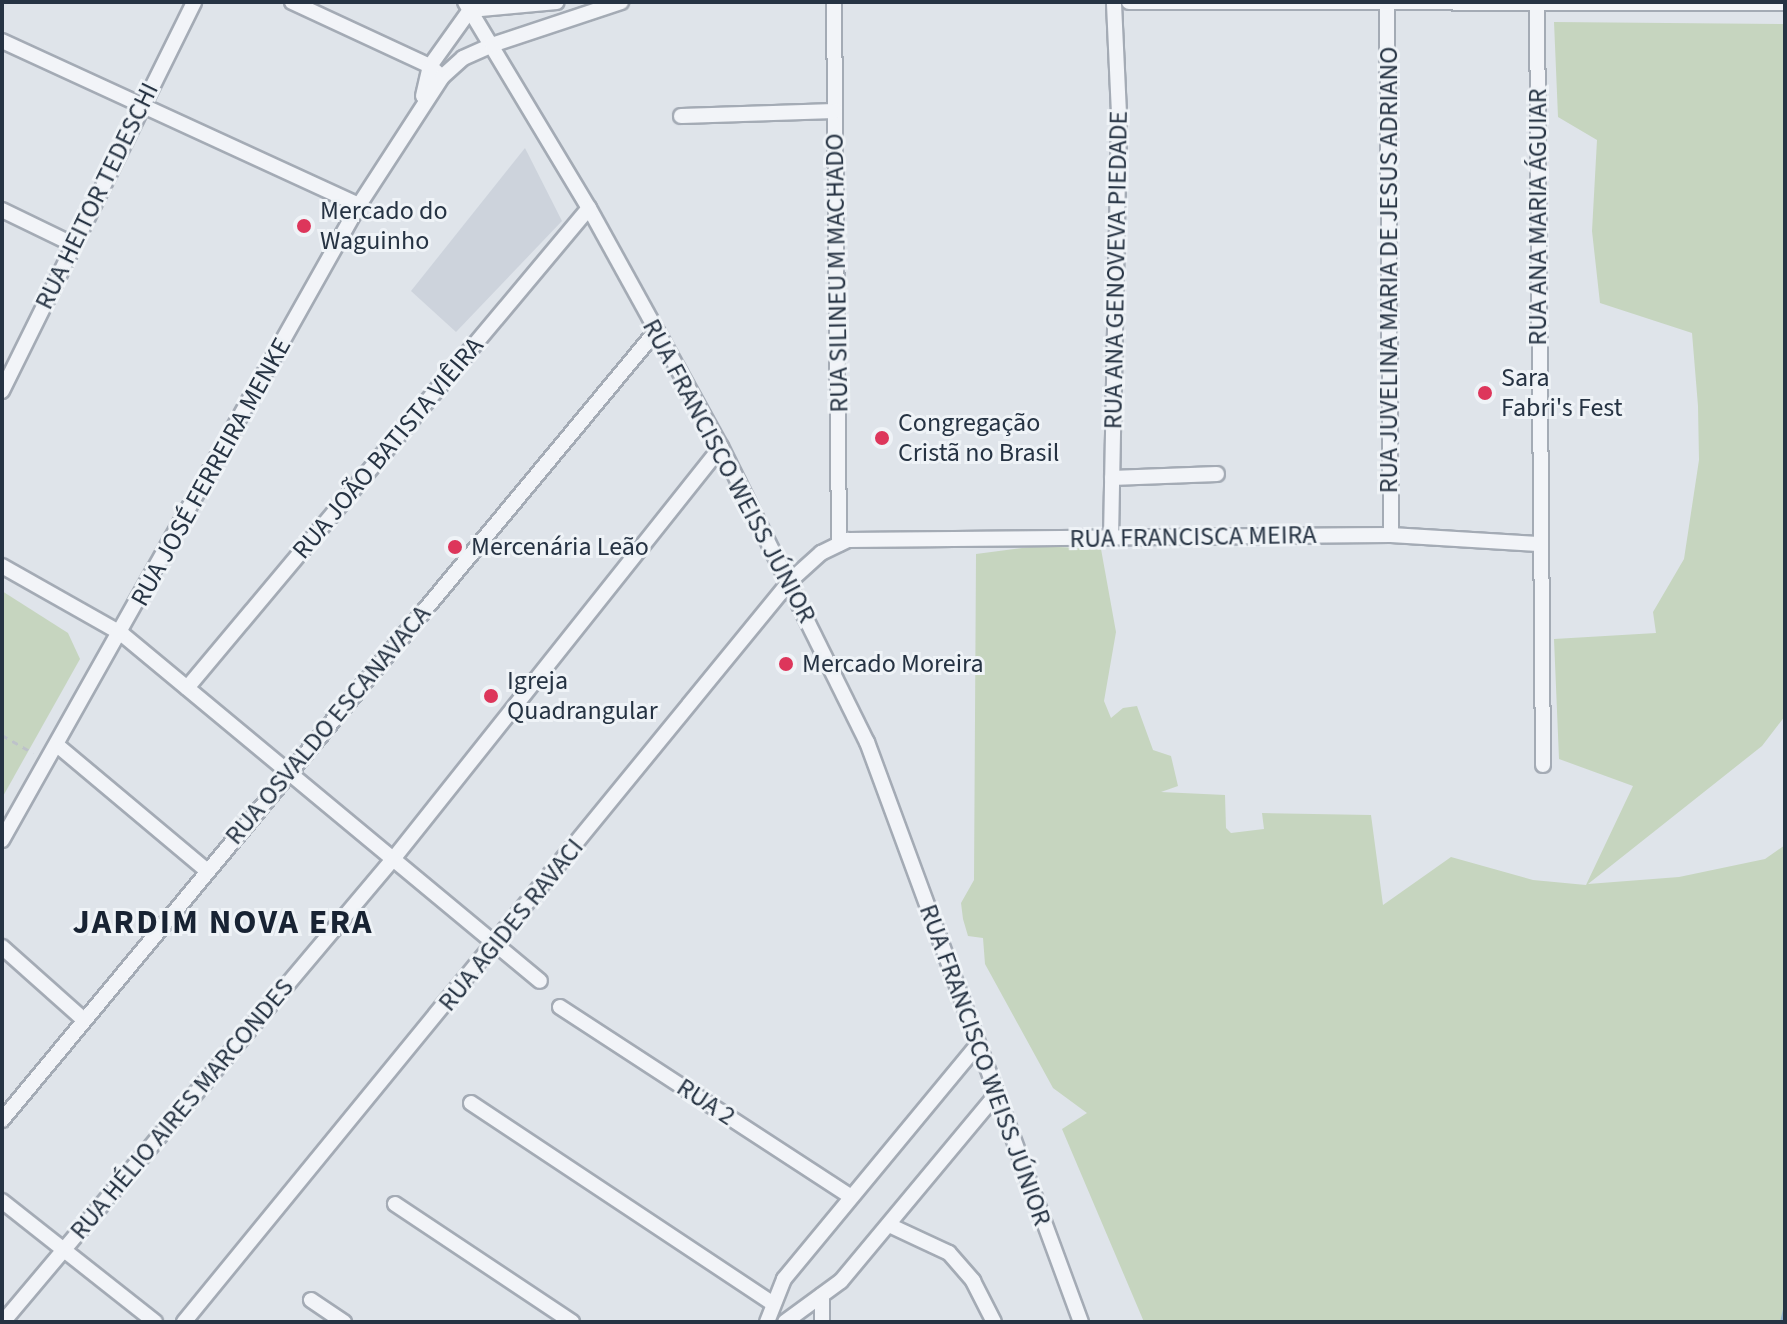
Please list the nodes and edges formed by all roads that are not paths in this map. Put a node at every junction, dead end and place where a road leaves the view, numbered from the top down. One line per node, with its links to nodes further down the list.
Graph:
1 (194, 2): 17 (street, RUA HEITOR TEDESCHI)
2 (292, 2): 14 (street)
3 (557, 2): 11 (street)
4 (621, 2): 13 (street, RUA JOSÉ FERREIRA MENKE)
5 (834, 2): 18 (street, RUA SILINEU M MACHADO)
6 (1114, 2): 28 (street, RUA ANA GENOVEVA PIEDADE)
7 (1129, 2): 9 (street)
8 (1785, 3): 10 (street)
9 (1387, 5): 10 (street); 29 (street, RUA JUVELINA MARIA DE JESUS ADRIANO)
10 (1537, 5): 32 (street, RUA ANA MARIA ÁGUIAR)
11 (468, 6): 13 (street, RUA FRANCISCO WEISS JÚNIOR); 14 (street, RUA JOSÉ FERREIRA MENKE)
12 (2, 41): 17 (street)
13 (492, 45): 15 (street, RUA JOSÉ FERREIRA MENKE); 21 (street, RUA FRANCISCO WEISS JÚNIOR)
14 (430, 66): 15 (street); 16 (street, RUA JOSÉ FERREIRA MENKE)
15 (442, 77): 16 (street, RUA JOSÉ FERREIRA MENKE)
16 (421, 105): 20 (street, RUA JOSÉ FERREIRA MENKE)
17 (139, 107): 20 (street); 23 (street, RUA HEITOR TEDESCHI)
18 (835, 111): 19 (street); 31 (street, RUA SILINEU M MACHADO)
19 (681, 116)
20 (359, 205): 35 (street, RUA JOSÉ FERREIRA MENKE)
21 (589, 208): 24 (street, RUA FRANCISCO WEISS JÚNIOR); 36 (street, RUA JOÃO BATISTA VIÊIRA)
22 (2, 210): 23 (street)
23 (72, 244): 25 (street, RUA HEITOR TEDESCHI)
24 (656, 331): 26 (street, RUA FRANCISCO WEISS JÚNIOR); 39 (street, RUA OSVALDO ESCANAVACA)
25 (2, 390)
26 (721, 447): 34 (street, RUA FRANCISCO WEISS JÚNIOR); 41 (street, RUA HÉLIO AIRES MARCONDES)
27 (1217, 474): 28 (street)
28 (1112, 478): 30 (street, RUA ANA GENOVEVA PIEDADE)
29 (1391, 535): 30 (street, RUA FRANCISCA MEIRA); 32 (street, RUA FRANCISCA MEIRA)
30 (1111, 538): 31 (street, RUA FRANCISCA MEIRA)
31 (844, 542): 34 (street, RUA AGIDES RAVACI)
32 (1538, 544): 38 (street, RUA ANA MARIA ÁGUIAR)
33 (2, 566): 35 (street)
34 (790, 581): 43 (street, RUA AGIDES RAVACI); 48 (street, RUA FRANCISCO WEISS JÚNIOR)
35 (122, 634): 36 (street); 37 (street, RUA JOSÉ FERREIRA MENKE)
36 (187, 688): 39 (street)
37 (57, 745): 40 (street, RUA JOSÉ FERREIRA MENKE); 42 (street)
38 (1543, 765)
39 (289, 771): 41 (street); 42 (street, RUA OSVALDO ESCANAVACA)
40 (2, 840)
41 (394, 858): 43 (street); 56 (street, RUA HÉLIO AIRES MARCONDES)
42 (207, 871): 47 (street, RUA OSVALDO ESCANAVACA)
43 (497, 942): 45 (street); 62 (street, RUA AGIDES RAVACI)
44 (2, 947): 47 (street)
45 (540, 981)
46 (560, 1007): 52 (street, RUA 2)
47 (84, 1020): 51 (street, RUA OSVALDO ESCANAVACA)
48 (977, 1046): 49 (street, RUA FRANCISCO WEISS JÚNIOR); 52 (street)
49 (995, 1096): 55 (street); 69 (street, RUA FRANCISCO WEISS JÚNIOR)
50 (471, 1103): 59 (street)
51 (2, 1120)
52 (852, 1197): 59 (street)
53 (2, 1201): 56 (street)
54 (395, 1204): 64 (street)
55 (889, 1225): 57 (street); 68 (street)
56 (64, 1250): 60 (street, RUA HÉLIO AIRES MARCONDES); 61 (street)
57 (822, 1295): 66 (street); 67 (street)
58 (311, 1300): 63 (street)
59 (771, 1302): 65 (street)
60 (3, 1322)
61 (155, 1322)
62 (184, 1322)
63 (344, 1322)
64 (572, 1322)
65 (767, 1322)
66 (785, 1322)
67 (822, 1322)
68 (994, 1322)
69 (1081, 1322)

